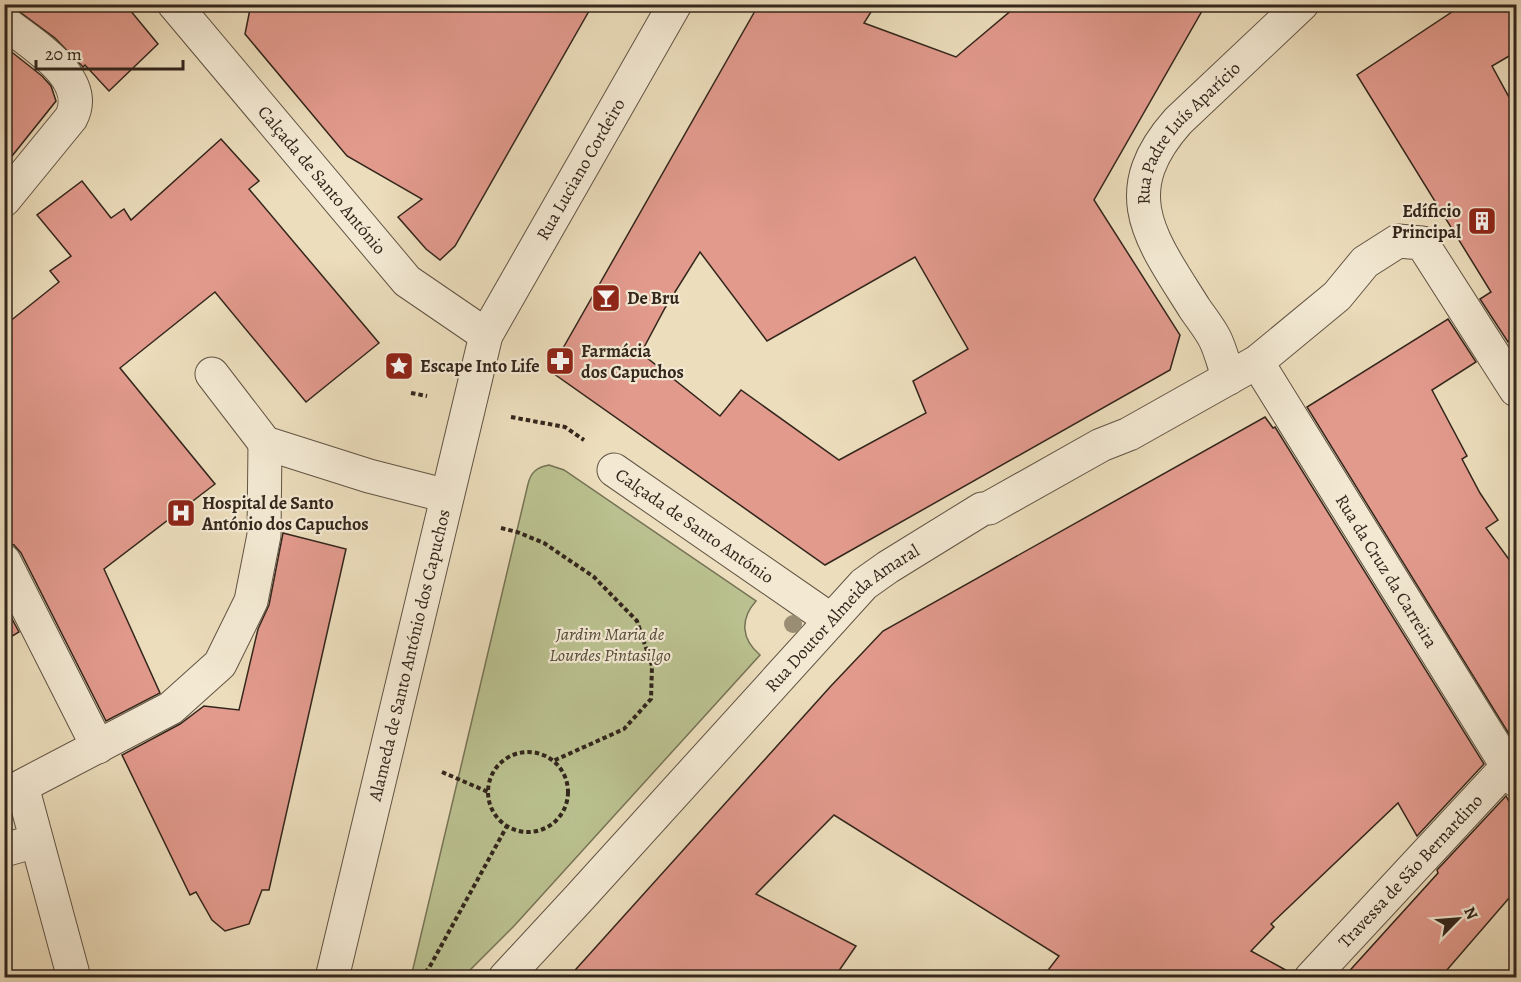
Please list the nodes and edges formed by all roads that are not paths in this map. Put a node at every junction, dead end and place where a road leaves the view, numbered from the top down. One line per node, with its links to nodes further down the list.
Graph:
1 (174, 4): 6 (street, Calçada de Santo António)
2 (675, 4): 6 (street, Rua Luciano Cordeiro)
3 (1302, 4): 9 (street, Rua Padre Luís Aparício)
4 (4, 22): 5 (street)
5 (4, 200)
6 (486, 335): 13 (street, Alameda de Santo António dos Capuchos)
7 (1257, 362): 9 (street, Rua Doutor Almeida Amaral); 10 (street, Rua Doutor Almeida Amaral); 17 (street, Rua da Cruz da Carreira)
8 (212, 374): 11 (street)
9 (1229, 378): 15 (street, Rua Doutor Almeida Amaral)
10 (1516, 390)
11 (265, 443): 13 (street); 16 (street)
12 (614, 470): 15 (street, Calçada de Santo António)
13 (447, 496): 21 (street, Alameda de Santo António dos Capuchos)
14 (4, 561): 16 (street)
15 (831, 620): 22 (street, Rua Doutor Almeida Amaral)
16 (98, 747): 18 (street)
17 (1512, 773): 23 (street, Travessa de São Bernardino)
18 (36, 841): 19 (street); 20 (street)
19 (4, 850)
20 (74, 978)
21 (332, 978)
22 (505, 978)
23 (1311, 978)

